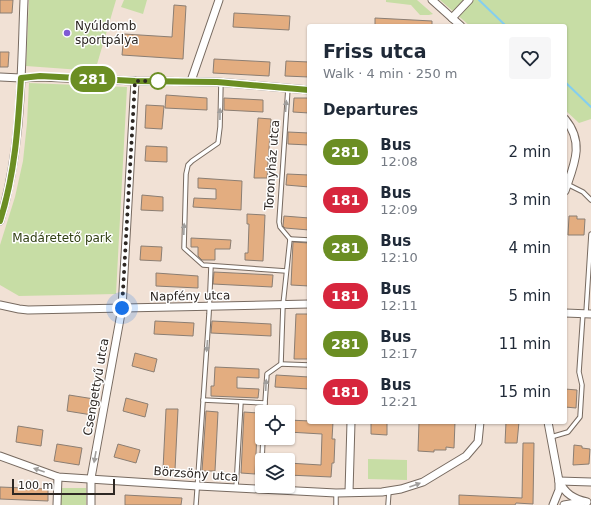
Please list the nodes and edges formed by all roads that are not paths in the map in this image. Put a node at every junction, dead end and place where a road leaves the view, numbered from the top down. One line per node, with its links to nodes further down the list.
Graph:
1 (24, 0): 8 (street)
2 (218, 0): 10 (street)
3 (432, 0): 5 (street)
4 (468, 1): 5 (street)
5 (452, 18): 6 (street)
6 (459, 24)
7 (0, 77): 8 (street)
8 (21, 78): 9 (street); 18 (street)
9 (135, 81): 10 (street); 28 (street, Csengettyű utca)
10 (191, 81): 11 (street)
11 (220, 82): 12 (street); 22 (lane, one-way to 11)
12 (288, 88): 13 (street); 20 (lane, Toronyház utca, one-way to 12)
13 (307, 90)
14 (567, 122): 15 (street)
15 (567, 185)
16 (567, 188): 17 (lane)
17 (591, 200)
18 (0, 221)
19 (591, 234): 30 (lane)
20 (290, 239): 21 (lane); 23 (lane)
21 (307, 240)
22 (211, 266): 23 (lane); 27 (lane)
23 (286, 271): 26 (lane)
24 (307, 304): 26 (street, Napfény utca)
25 (0, 305): 28 (street, Napfény utca)
26 (283, 305): 27 (street, Napfény utca); 31 (lane)
27 (210, 307): 28 (street, Napfény utca); 33 (lane, one-way to 33)
28 (122, 308): 42 (street, Csengettyű utca, one-way to 42)
29 (567, 313): 30 (street)
30 (586, 314): 39 (lane)
31 (281, 364): 32 (lane); 35 (lane, one-way to 31)
32 (307, 365)
33 (203, 400): 34 (lane); 45 (lane)
34 (241, 402): 35 (lane); 46 (lane)
35 (265, 403)
36 (350, 424): 50 (street)
37 (480, 424): 49 (street, Börzsöny utca, one-way to 37)
38 (548, 424): 39 (street)
39 (551, 437): 43 (street)
40 (0, 456): 41 (street, Börzsöny utca, one-way to 40)
41 (58, 476): 42 (street, Börzsöny utca); 53 (street)
42 (91, 478): 45 (street, Börzsöny utca); 54 (street, Csengettyű utca)
43 (559, 481): 44 (street); 52 (street); 58 (street)
44 (591, 482)
45 (198, 486): 46 (street, Börzsöny utca); 55 (lane)
46 (236, 488): 47 (street, Börzsöny utca)
47 (255, 489)
48 (295, 491): 51 (street, Börzsöny utca)
49 (389, 491): 50 (street, Börzsöny utca); 57 (lane)
50 (349, 492): 51 (street, Börzsöny utca)
51 (336, 493): 56 (lane)
52 (589, 501): 59 (street)
53 (57, 505)
54 (91, 505)
55 (196, 505)
56 (336, 505)
57 (388, 505)
58 (552, 505)
59 (564, 505)

